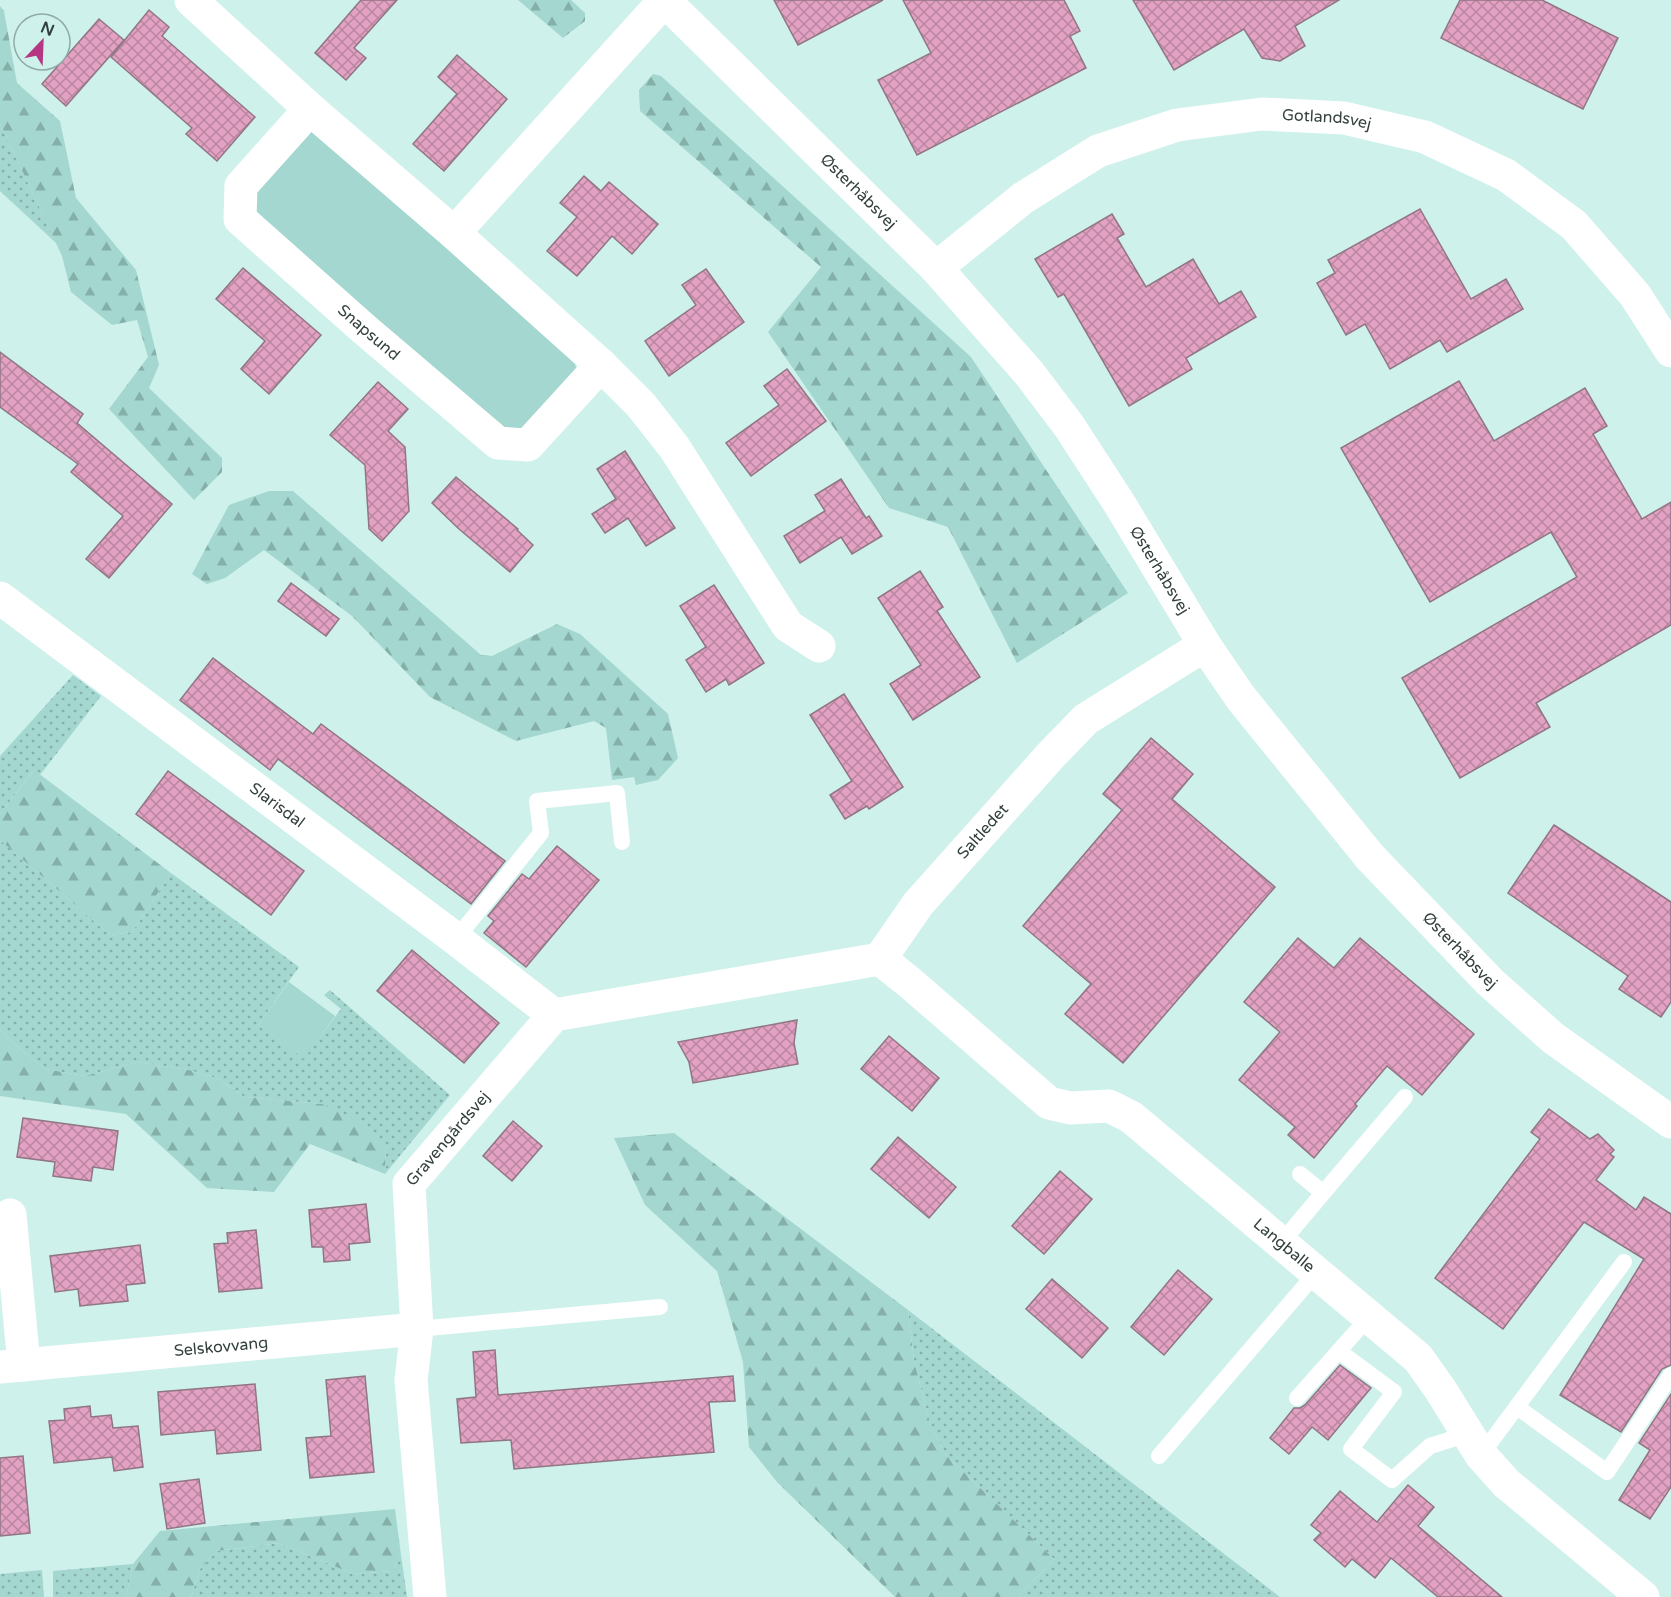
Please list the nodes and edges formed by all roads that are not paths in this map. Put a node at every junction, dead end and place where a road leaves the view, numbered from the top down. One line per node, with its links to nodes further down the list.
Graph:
1 (191, 0): 3 (street)
2 (664, 0): 4 (street); 5 (street, Østerhåbsvej)
3 (310, 109): 4 (street); 7 (street, Snapsund)
4 (454, 233): 7 (street)
5 (936, 268): 6 (street, Gotlandsvej); 10 (street, Østerhåbsvej)
6 (1671, 351)
7 (601, 364): 9 (street)
8 (0, 598): 12 (street, Slarisdal)
9 (819, 646)
10 (1206, 647): 13 (street, Saltledet); 16 (street, Østerhåbsvej)
11 (622, 842): 12 (lane)
12 (456, 939): 14 (street, Slarisdal)
13 (880, 959): 14 (street); 20 (street, Langballe)
14 (554, 1015): 25 (street, Gravengårdsvej)
15 (1405, 1097): 18 (lane)
16 (1671, 1122)
17 (1300, 1174): 18 (lane)
18 (1323, 1193): 20 (lane)
19 (10, 1215): 27 (street, Selskovvang)
20 (1281, 1243): 22 (street, Langballe)
21 (1624, 1262): 30 (lane)
22 (1316, 1273): 24 (street, Langballe); 32 (lane)
23 (660, 1307): 25 (lane)
24 (1369, 1317): 26 (lane); 31 (street, Langballe)
25 (417, 1329): 27 (street, Selskovvang); 33 (street, Gravengårdsvej)
26 (1340, 1352): 29 (lane); 31 (lane)
27 (12, 1366)
28 (1671, 1375): 30 (lane)
29 (1297, 1398)
30 (1517, 1407): 31 (lane)
31 (1475, 1444): 34 (street, Langballe)
32 (1159, 1456)
33 (430, 1597)
34 (1642, 1597)

